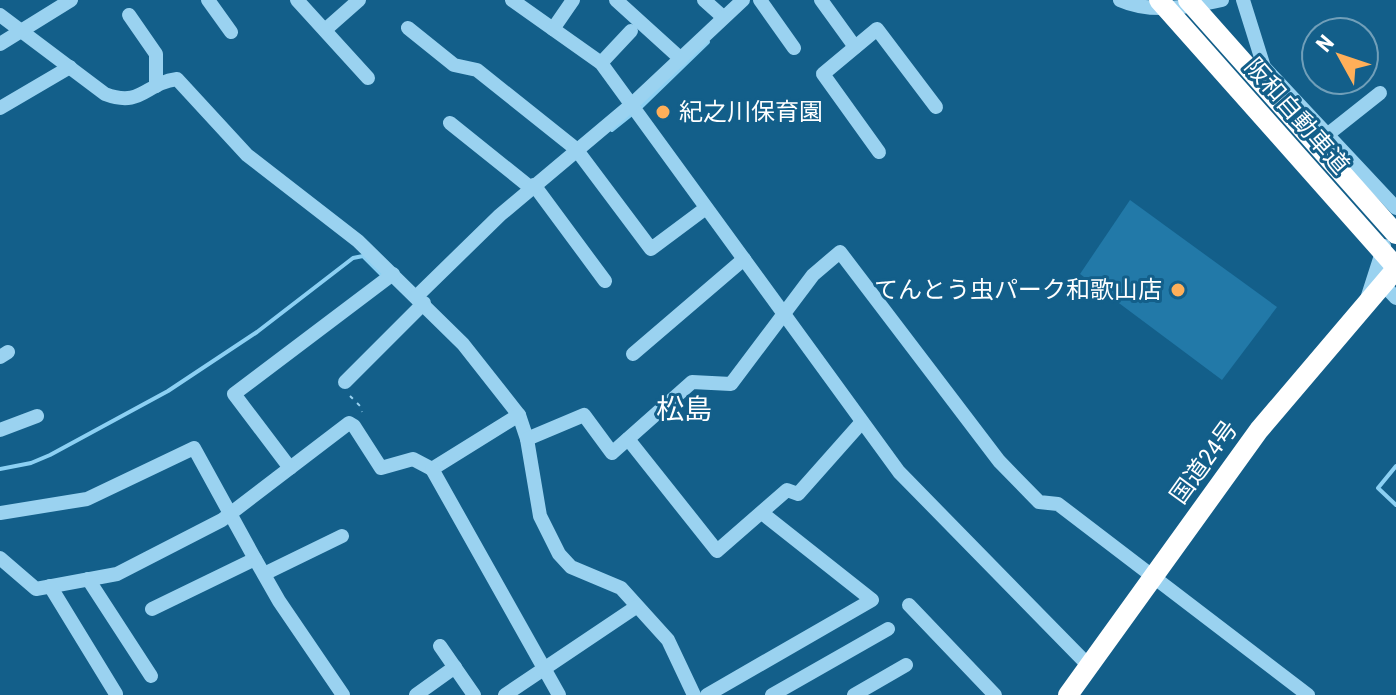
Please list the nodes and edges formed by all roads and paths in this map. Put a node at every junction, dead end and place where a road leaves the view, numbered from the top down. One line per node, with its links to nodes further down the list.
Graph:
1 (71, 0): 22 (street)
2 (208, 0): 25 (street)
3 (297, 0): 23 (street)
4 (359, 0): 23 (street)
5 (512, 0): 21 (street)
6 (573, 0): 21 (street)
7 (616, 0): 29 (street)
8 (704, 0): 19 (street)
9 (743, 0): 19 (street)
10 (760, 0): 28 (street)
11 (821, 0): 27 (street)
12 (1120, 0): 15 (street)
13 (1159, 0): 49 (highway, 阪和自動車道, bridge)
14 (1188, 0): 46 (highway, 阪和自動車道, bridge)
15 (1222, 0)
16 (1243, 0): 39 (street)
17 (0, 15): 22 (street)
18 (129, 15): 33 (street)
19 (723, 17): 29 (street)
20 (408, 28): 41 (street)
21 (553, 29): 30 (street)
22 (21, 30): 26 (street); 31 (street)
23 (325, 30): 32 (street)
24 (631, 31): 30 (street)
25 (231, 32)
26 (0, 44)
27 (855, 47): 36 (street); 40 (street)
28 (794, 48)
29 (681, 59): 35 (street)
30 (601, 63): 35 (street)
31 (70, 67): 33 (street); 37 (street)
32 (368, 78)
33 (156, 86): 48 (street)
34 (1376, 96): 39 (street)
35 (631, 105): 41 (street); 43 (street)
36 (936, 107)
37 (0, 108)
38 (450, 123): 42 (street)
39 (1327, 135): 44 (street)
40 (879, 152)
41 (579, 154): 42 (street); 43 (street)
42 (536, 189): 50 (street); 51 (street)
43 (706, 208): 47 (street)
44 (1396, 208)
45 (1396, 221): 49 (street)
46 (1396, 234)
47 (744, 259): 52 (street); 53 (street)
48 (389, 277): 51 (street); 62 (street)
49 (1390, 278): 71 (highway, 国道24号)
50 (605, 281)
51 (420, 300): 54 (street); 55 (street)
52 (784, 316): 58 (street); 61 (street); 71 (street)
53 (633, 354)
54 (345, 382): 57 (path)
55 (519, 415): 60 (street); 63 (street)
56 (37, 416): 59 (street)
57 (349, 423): 62 (street); 63 (street)
58 (861, 423): 65 (street); 80 (street)
59 (0, 430)
60 (527, 439): 61 (street); 75 (street)
61 (628, 439): 65 (street)
62 (290, 468): 66 (street)
63 (432, 469): 82 (street)
64 (0, 513): 66 (street)
65 (762, 513): 91 (street)
66 (230, 514): 69 (street); 72 (street)
67 (342, 536): 70 (street)
68 (0, 558): 73 (street)
69 (255, 559): 70 (street); 76 (street)
70 (264, 574): 85 (street)
71 (1155, 576): 80 (highway, 国道24号); 96 (street)
72 (88, 579): 73 (street); 83 (street)
73 (50, 586): 84 (street)
74 (909, 605): 94 (street)
75 (636, 607): 82 (street); 90 (street)
76 (152, 609)
77 (888, 629): 92 (street)
78 (440, 646): 81 (street)
79 (906, 665): 93 (street)
80 (1089, 666): 95 (highway, 国道24号)
81 (455, 667): 86 (street); 87 (street)
82 (544, 667): 88 (street); 89 (street)
83 (151, 676)
84 (116, 694)
85 (343, 695)
86 (416, 695)
87 (474, 695)
88 (505, 695)
89 (559, 695)
90 (694, 695)
91 (707, 695)
92 (772, 695)
93 (854, 695)
94 (995, 695)
95 (1068, 695)
96 (1308, 695)

